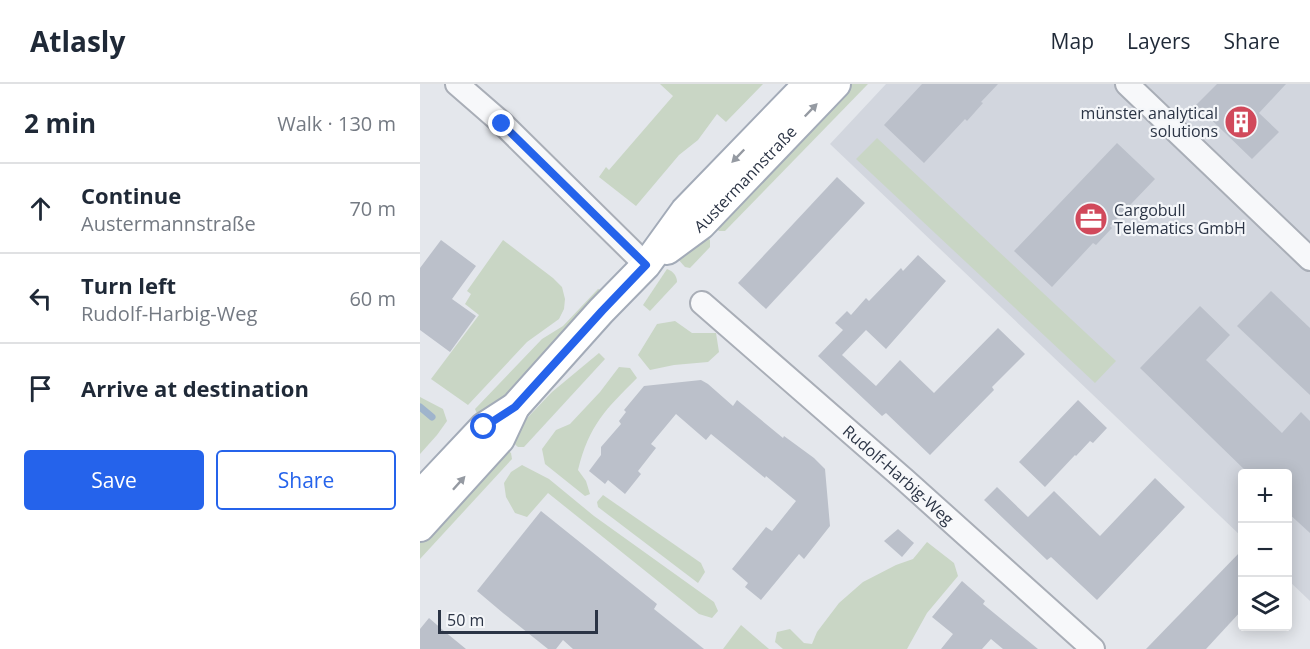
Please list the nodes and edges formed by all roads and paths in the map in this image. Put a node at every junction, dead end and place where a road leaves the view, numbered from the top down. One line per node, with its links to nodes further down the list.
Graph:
1 (457, 84): 6 (street)
2 (808, 84): 6 (main road, Austermannstraße, one-way to 6)
3 (836, 84): 6 (main road, Austermannstraße, one-way to 3)
4 (1127, 84): 5 (street)
5 (1310, 259)
6 (646, 265): 8 (main road, Austermannstraße)
7 (702, 303): 11 (street, Rudolf-Harbig-Weg)
8 (515, 407): 9 (main road, Austermannstraße); 10 (main road, Austermannstraße, one-way to 8)
9 (420, 495)
10 (420, 527)
11 (1093, 649)

